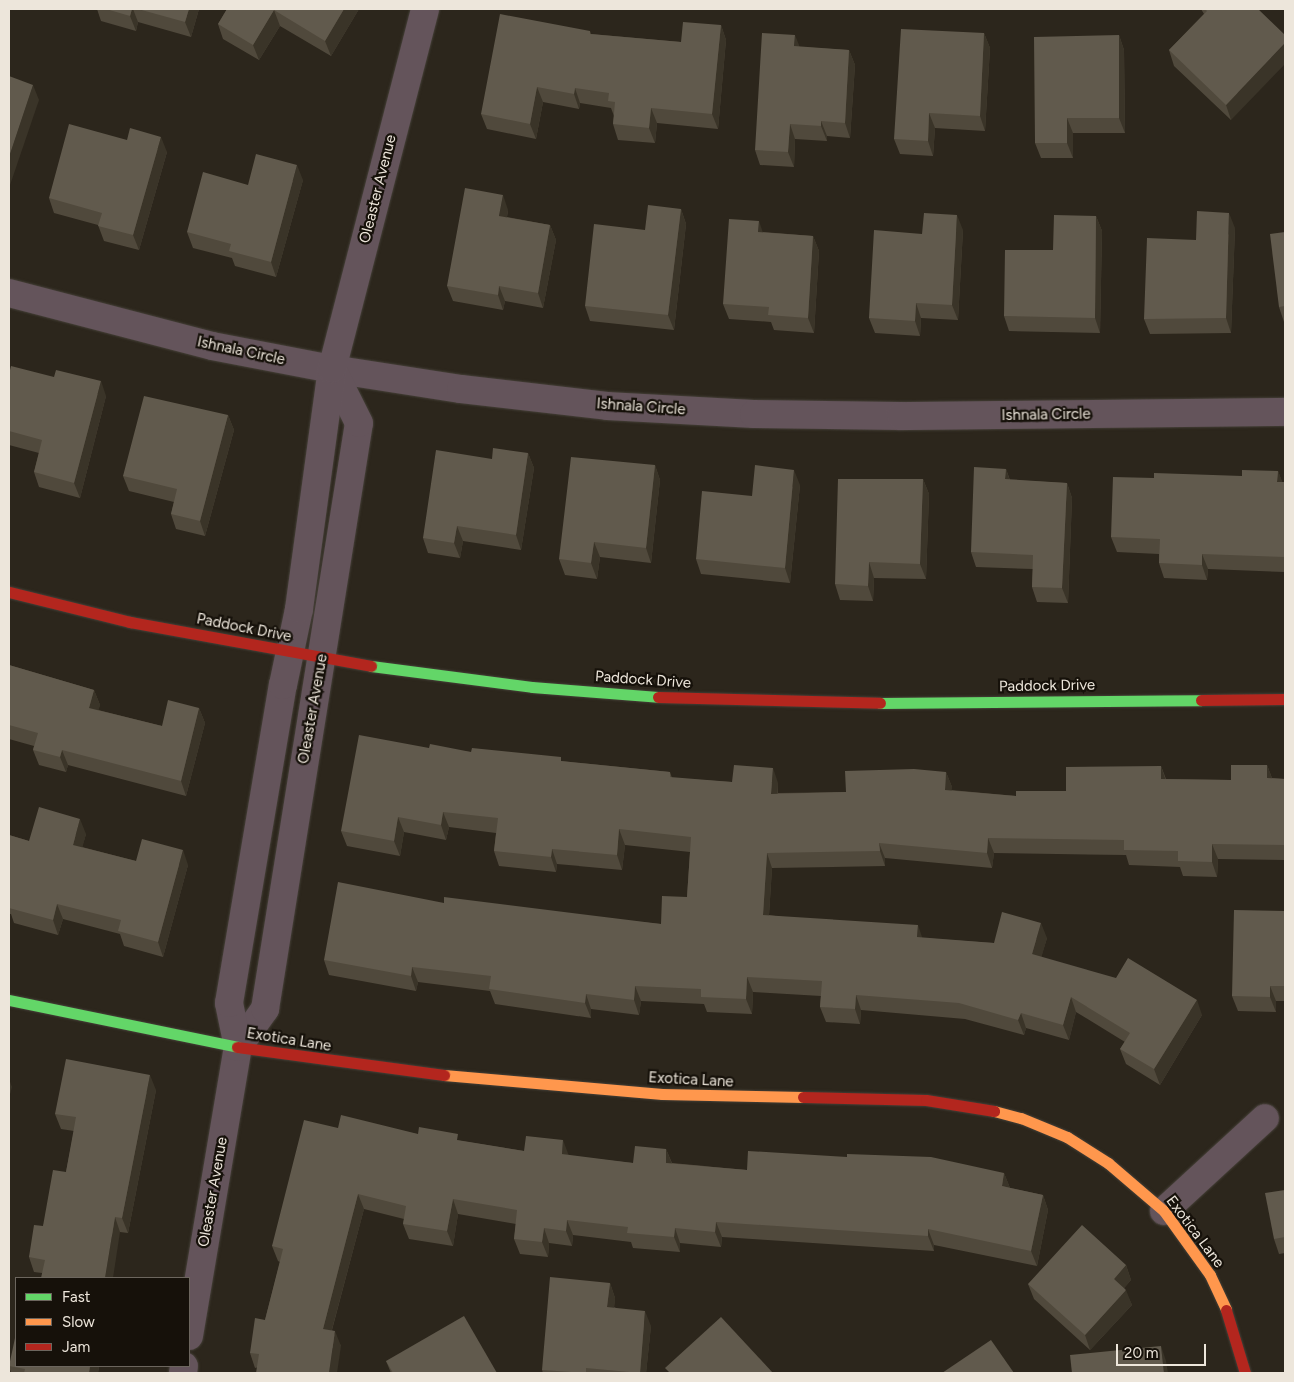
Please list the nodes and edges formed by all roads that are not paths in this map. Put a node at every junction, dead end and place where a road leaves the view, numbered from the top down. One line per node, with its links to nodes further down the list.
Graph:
1 (425, 9): 3 (street, Oleaster Avenue)
2 (9, 293): 3 (street, Ishnala Circle)
3 (332, 369): 4 (street, Ishnala Circle); 6 (street, Oleaster Avenue); 7 (street, Oleaster Avenue)
4 (1285, 412)
5 (9, 592): 6 (street, Paddock Drive)
6 (289, 652): 7 (street, Paddock Drive); 10 (street, Oleaster Avenue)
7 (321, 658): 8 (street, Paddock Drive); 10 (street, Oleaster Avenue)
8 (1285, 699)
9 (9, 1000): 10 (street, Exotica Lane)
10 (238, 1047): 12 (street, Exotica Lane); 13 (street, Oleaster Avenue)
11 (1265, 1118): 12 (street)
12 (1164, 1211): 14 (street, Exotica Lane)
13 (190, 1330)
14 (1246, 1373)

